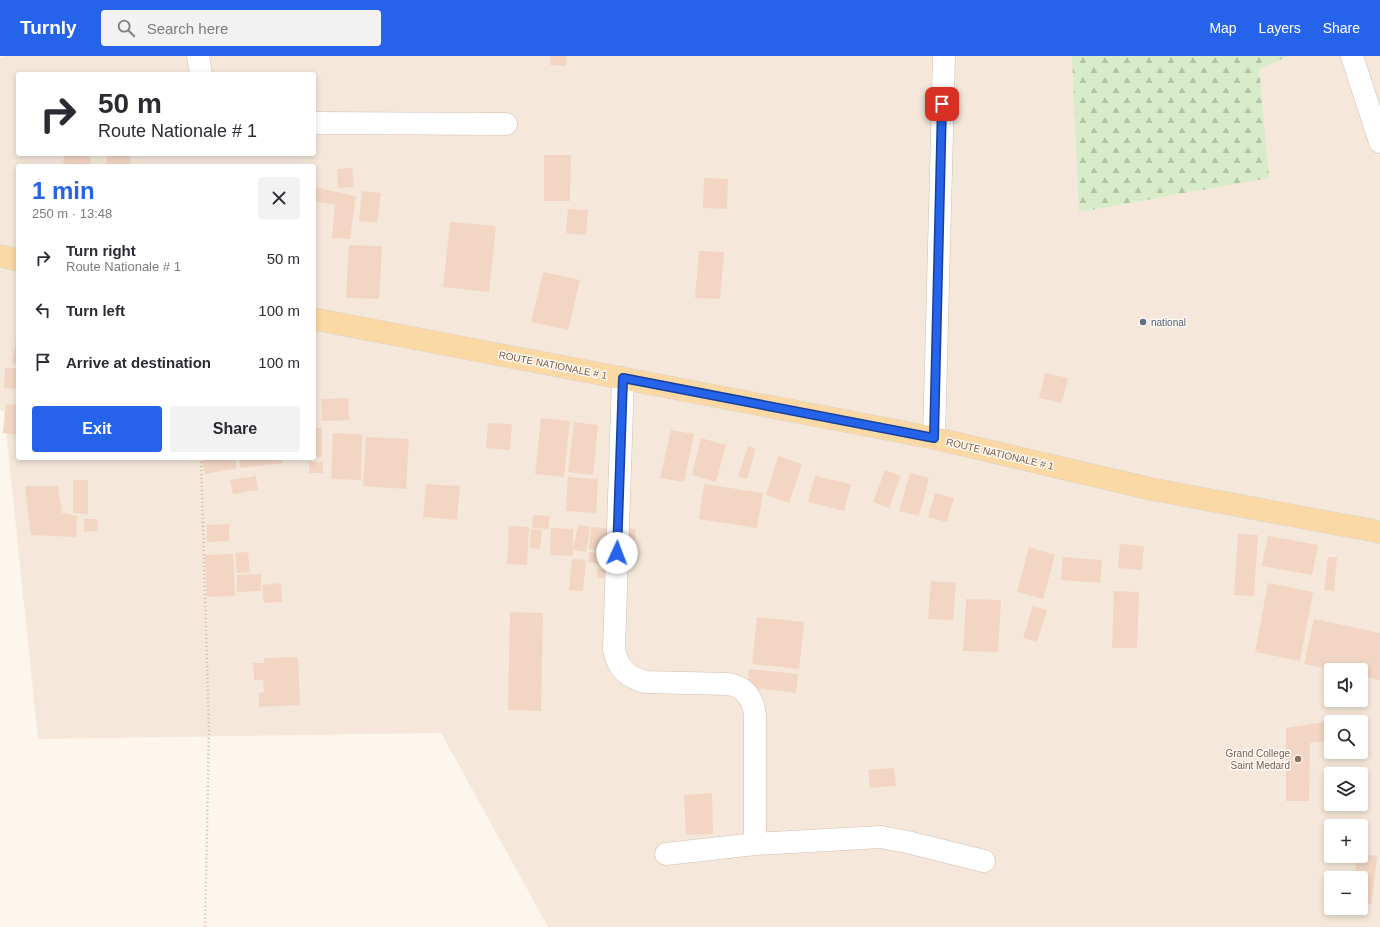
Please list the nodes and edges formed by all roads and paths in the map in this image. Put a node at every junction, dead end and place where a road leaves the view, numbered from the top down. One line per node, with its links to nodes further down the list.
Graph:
1 (198, 56): 4 (street)
2 (944, 56): 12 (street)
3 (1352, 56): 7 (street)
4 (201, 72)
5 (316, 123): 6 (street)
6 (506, 124)
7 (1380, 142)
8 (0, 256): 9 (main road)
9 (16, 260)
10 (316, 319): 11 (main road, ROUTE NATIONALE # 1)
11 (623, 378): 12 (main road, ROUTE NATIONALE # 1); 15 (street)
12 (934, 438): 14 (main road, ROUTE NATIONALE # 1)
13 (201, 460): 18 (path)
14 (1380, 532)
15 (755, 844): 16 (street); 17 (street)
16 (666, 854)
17 (984, 861)
18 (205, 927)

